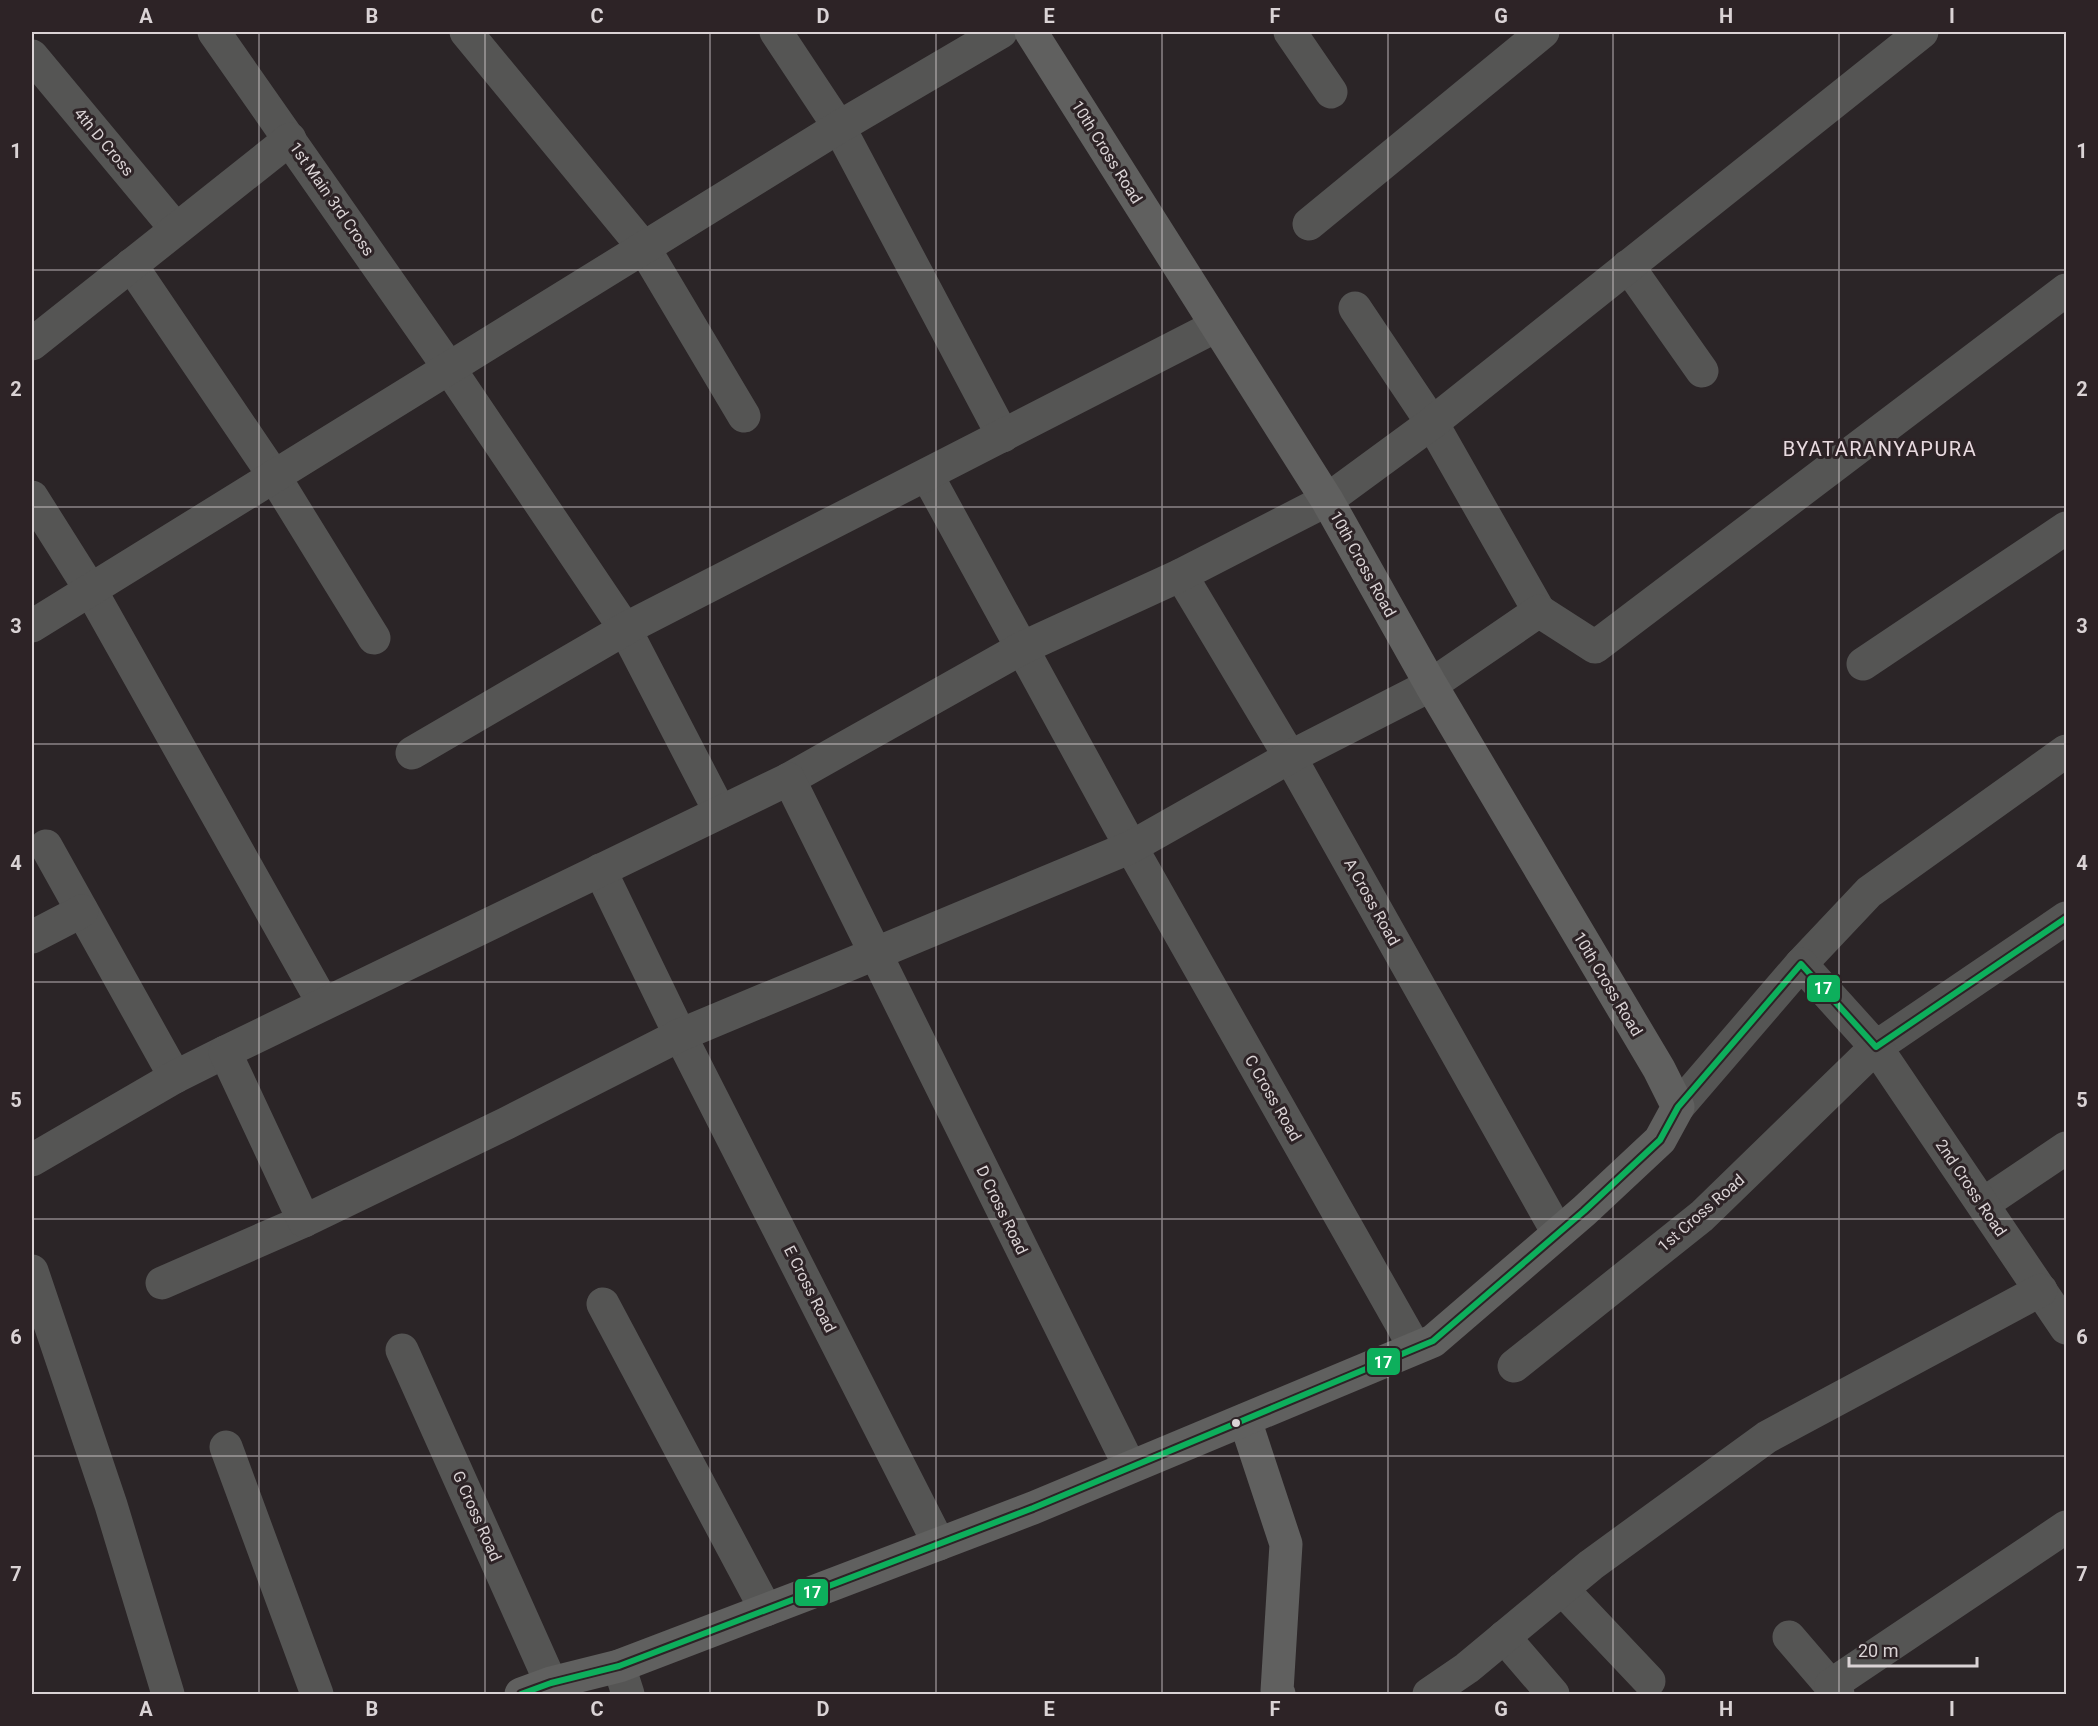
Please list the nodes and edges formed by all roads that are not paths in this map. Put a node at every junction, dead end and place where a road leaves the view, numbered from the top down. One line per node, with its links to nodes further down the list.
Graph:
1 (214, 32): 12 (street, 1st Main 3rd Cross)
2 (466, 32): 15 (street)
3 (776, 32): 11 (street)
4 (1001, 32): 11 (street)
5 (1031, 32): 20 (street, 10th Cross Road)
6 (1290, 32): 10 (street)
7 (1540, 32): 13 (street)
8 (1922, 32): 17 (street)
9 (32, 56): 14 (street, 4th D Cross)
10 (1331, 92)
11 (840, 127): 15 (street); 26 (street)
12 (290, 139): 14 (street); 22 (street, 1st Main 3rd Cross)
13 (1309, 224)
14 (176, 229): 16 (street)
15 (644, 248): 22 (street); 24 (street)
16 (131, 265): 21 (street); 28 (street)
17 (1628, 266): 23 (street); 25 (street)
18 (2067, 290): 34 (street)
19 (1355, 308): 25 (street)
20 (1216, 326): 26 (street); 30 (street, 10th Cross Road)
21 (34, 338)
22 (449, 368): 28 (street); 36 (street, 1st Main 3rd Cross)
23 (1702, 371)
24 (744, 416)
25 (1432, 423): 30 (street); 34 (street)
26 (1003, 436): 27 (street)
27 (927, 475): 36 (street); 38 (street, C Cross Road)
28 (274, 476): 33 (street); 37 (street)
29 (32, 497): 33 (street)
30 (1327, 500): 32 (street); 40 (street, 10th Cross Road)
31 (2067, 528): 39 (street)
32 (1181, 575): 38 (street); 43 (street, A Cross Road)
33 (90, 590): 35 (street); 54 (street)
34 (1539, 611): 40 (street)
35 (32, 626)
36 (625, 629): 42 (street); 45 (street, 1st Main 3rd Cross)
37 (374, 638)
38 (1022, 648): 44 (street); 47 (street, C Cross Road)
39 (1863, 664)
40 (1431, 685): 43 (street); 59 (street, 10th Cross Road)
41 (2067, 751): 53 (street)
42 (412, 753)
43 (1290, 757): 47 (street); 64 (street, A Cross Road)
44 (789, 778): 45 (street); 52 (street, D Cross Road)
45 (720, 812): 48 (street)
46 (46, 846): 49 (street)
47 (1131, 847): 52 (street); 70 (street, C Cross Road)
48 (600, 870): 54 (street); 55 (street, E Cross Road)
49 (82, 911): 51 (street); 58 (street)
50 (2067, 918): 56 (street, 1st Cross Road)
51 (32, 937)
52 (874, 953): 55 (street); 75 (street, D Cross Road)
53 (1801, 964): 56 (street, 2nd Cross Road); 59 (street)
54 (323, 1003): 57 (street)
55 (680, 1035): 63 (street); 77 (street, E Cross Road)
56 (1876, 1047): 62 (street, 2nd Cross Road); 72 (street, 1st Cross Road)
57 (225, 1052): 58 (street); 63 (street)
58 (176, 1077): 60 (street)
59 (1678, 1107): 64 (street)
60 (36, 1147)
61 (2067, 1148): 62 (street)
62 (1983, 1204): 67 (street, 2nd Cross Road)
63 (304, 1221): 66 (street)
64 (1558, 1233): 70 (street)
65 (32, 1271): 87 (street)
66 (162, 1283)
67 (2041, 1290): 69 (street, 2nd Cross Road); 78 (street)
68 (603, 1304): 79 (street)
69 (2066, 1324)
70 (1415, 1348): 73 (street)
71 (402, 1350): 84 (street, G Cross Road)
72 (1514, 1366)
73 (1245, 1420): 75 (street); 86 (street)
74 (226, 1448): 88 (street)
75 (1130, 1467): 77 (street)
76 (2067, 1527): 85 (street)
77 (939, 1544): 79 (street)
78 (1562, 1589): 80 (street); 83 (street)
79 (766, 1610): 82 (street)
80 (1504, 1637): 90 (street); 91 (street)
81 (1789, 1637): 85 (street)
82 (624, 1680): 84 (street)
83 (1648, 1681)
84 (551, 1683): 89 (street)
85 (1834, 1690)
86 (1275, 1693)
87 (168, 1695)
88 (317, 1695)
89 (521, 1695)
90 (1429, 1695)
91 (1553, 1695)

